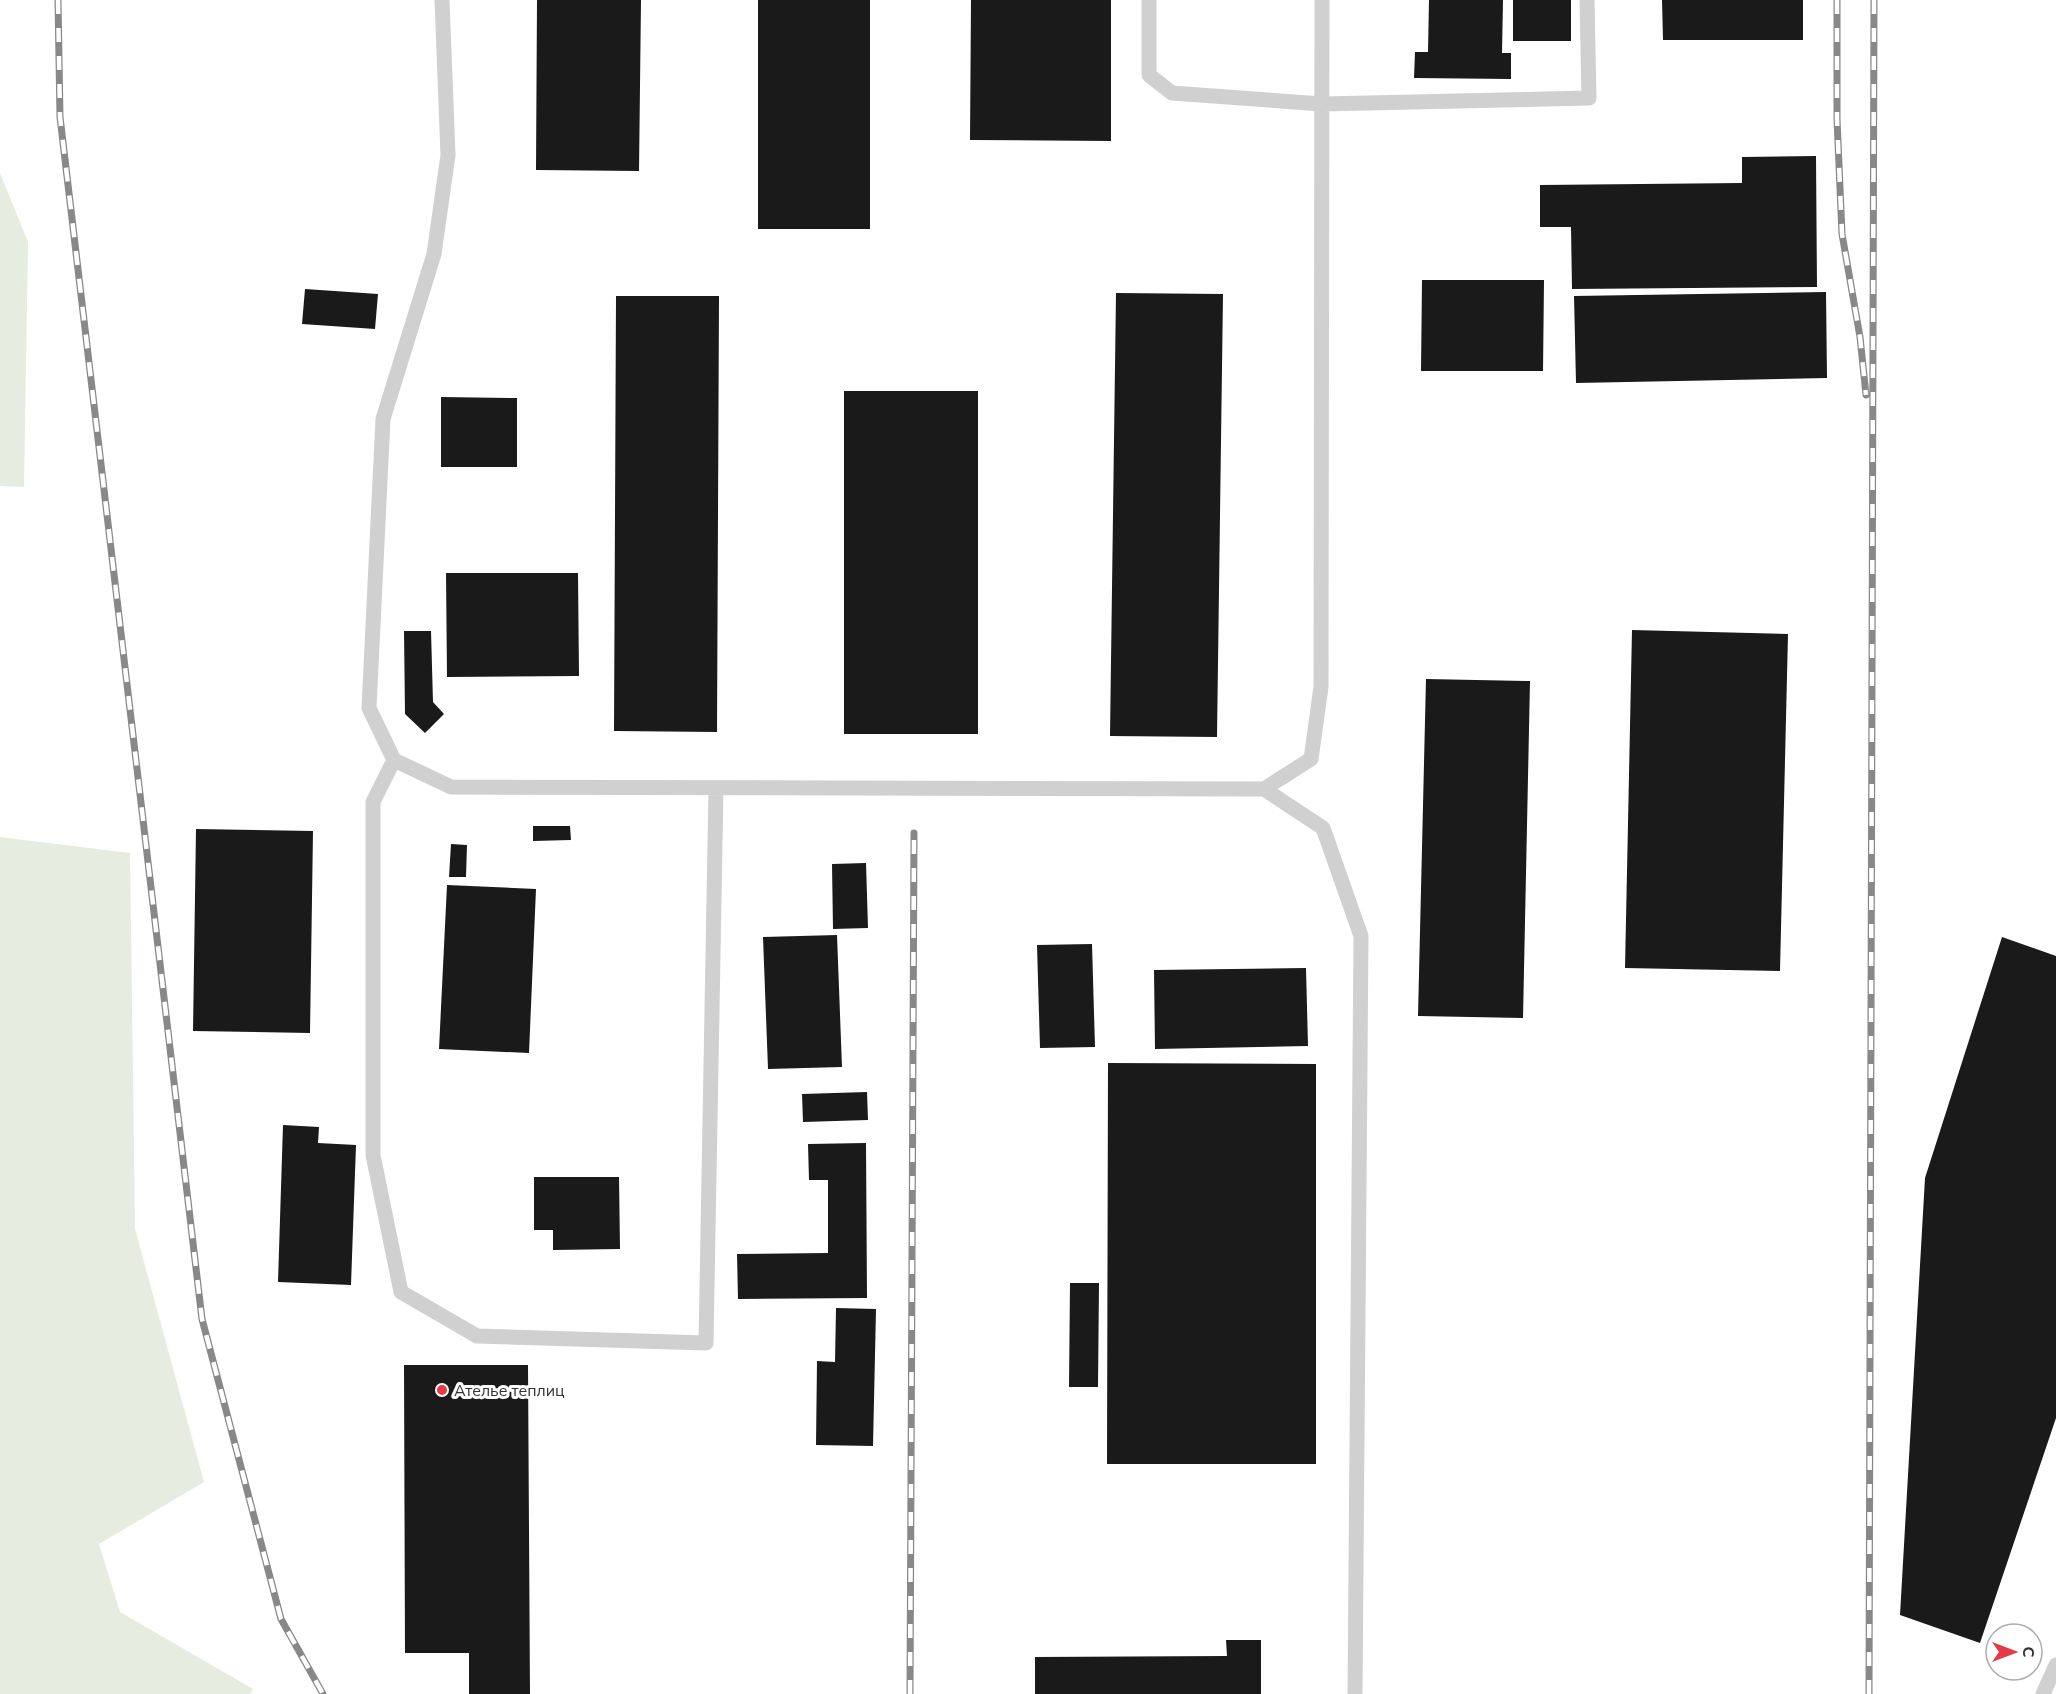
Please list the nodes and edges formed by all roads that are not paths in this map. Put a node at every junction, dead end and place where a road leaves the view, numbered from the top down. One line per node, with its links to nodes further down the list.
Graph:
1 (442, 0): 6 (lane)
2 (1149, 0): 5 (lane)
3 (1322, 0): 5 (lane)
4 (1587, 0): 5 (lane)
5 (1322, 104): 8 (lane)
6 (394, 760): 7 (lane); 7 (lane)
7 (716, 788): 8 (lane)
8 (1264, 789): 10 (lane)
9 (2056, 1665): 11 (lane)
10 (1355, 1694)
11 (2043, 1694)

